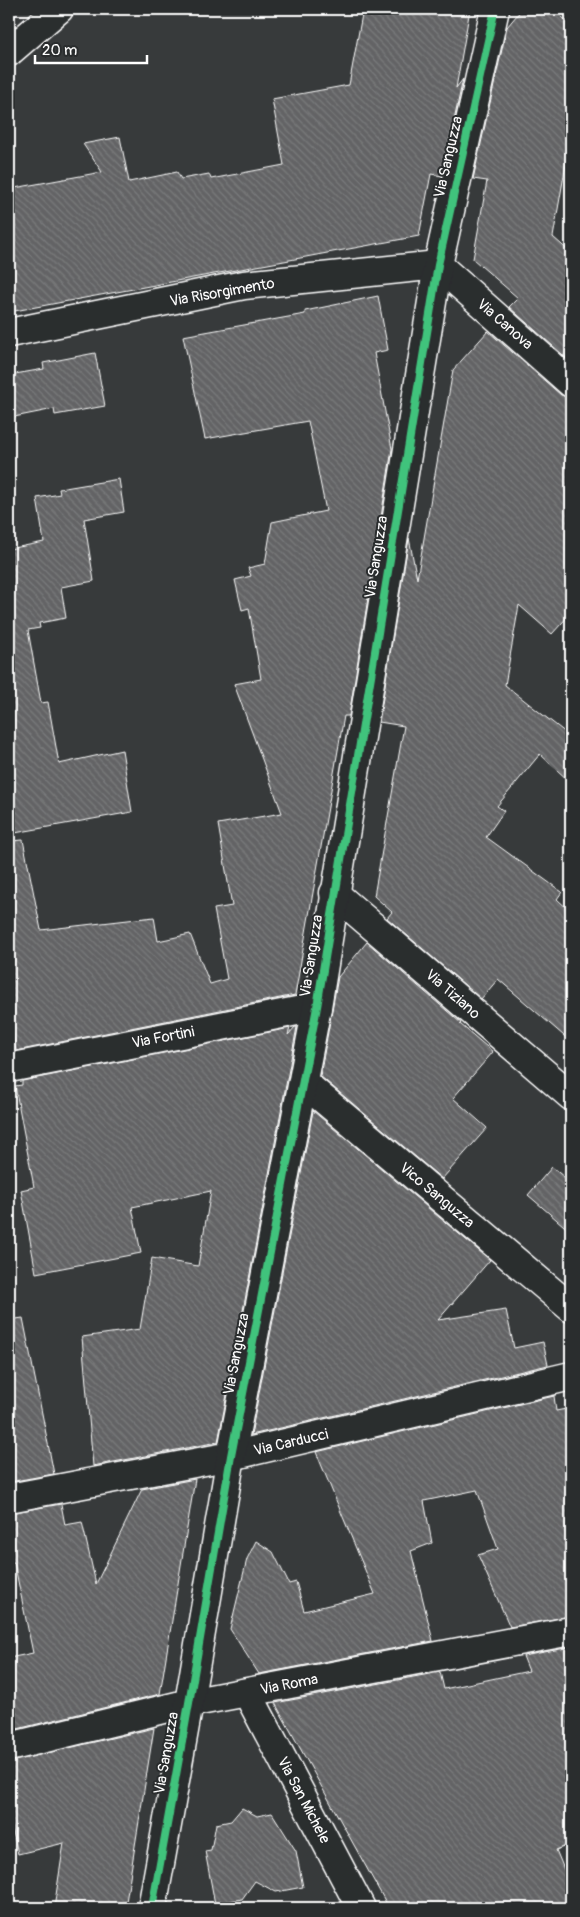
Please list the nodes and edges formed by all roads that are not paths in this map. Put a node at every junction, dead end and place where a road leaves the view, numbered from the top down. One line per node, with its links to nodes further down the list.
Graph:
1 (60, 9): 3 (street)
2 (495, 9): 4 (street, Via Sanguzza)
3 (9, 52)
4 (438, 265): 5 (street, Via Risorgimento); 6 (street, Via Canova); 7 (street, Via Sanguzza)
5 (9, 332)
6 (571, 383)
7 (334, 893): 8 (street, Via Sanguzza); 11 (street, Via Tiziano)
8 (317, 1007): 9 (street, Via Fortini); 10 (street, Via Sanguzza)
9 (9, 1068)
10 (303, 1082): 12 (street, Vico Sanguzza); 14 (street, Via Sanguzza)
11 (571, 1096)
12 (571, 1308)
13 (571, 1376): 14 (street, Via Carducci)
14 (230, 1456): 15 (street, Via Carducci); 18 (street, Via Sanguzza)
15 (9, 1498)
16 (571, 1630): 17 (street, Via Roma)
17 (247, 1692): 18 (street, Via Roma); 21 (street, Via San Michele)
18 (189, 1703): 19 (street, Via Roma); 20 (street, Via Sanguzza)
19 (9, 1747)
20 (152, 1908)
21 (361, 1908)

